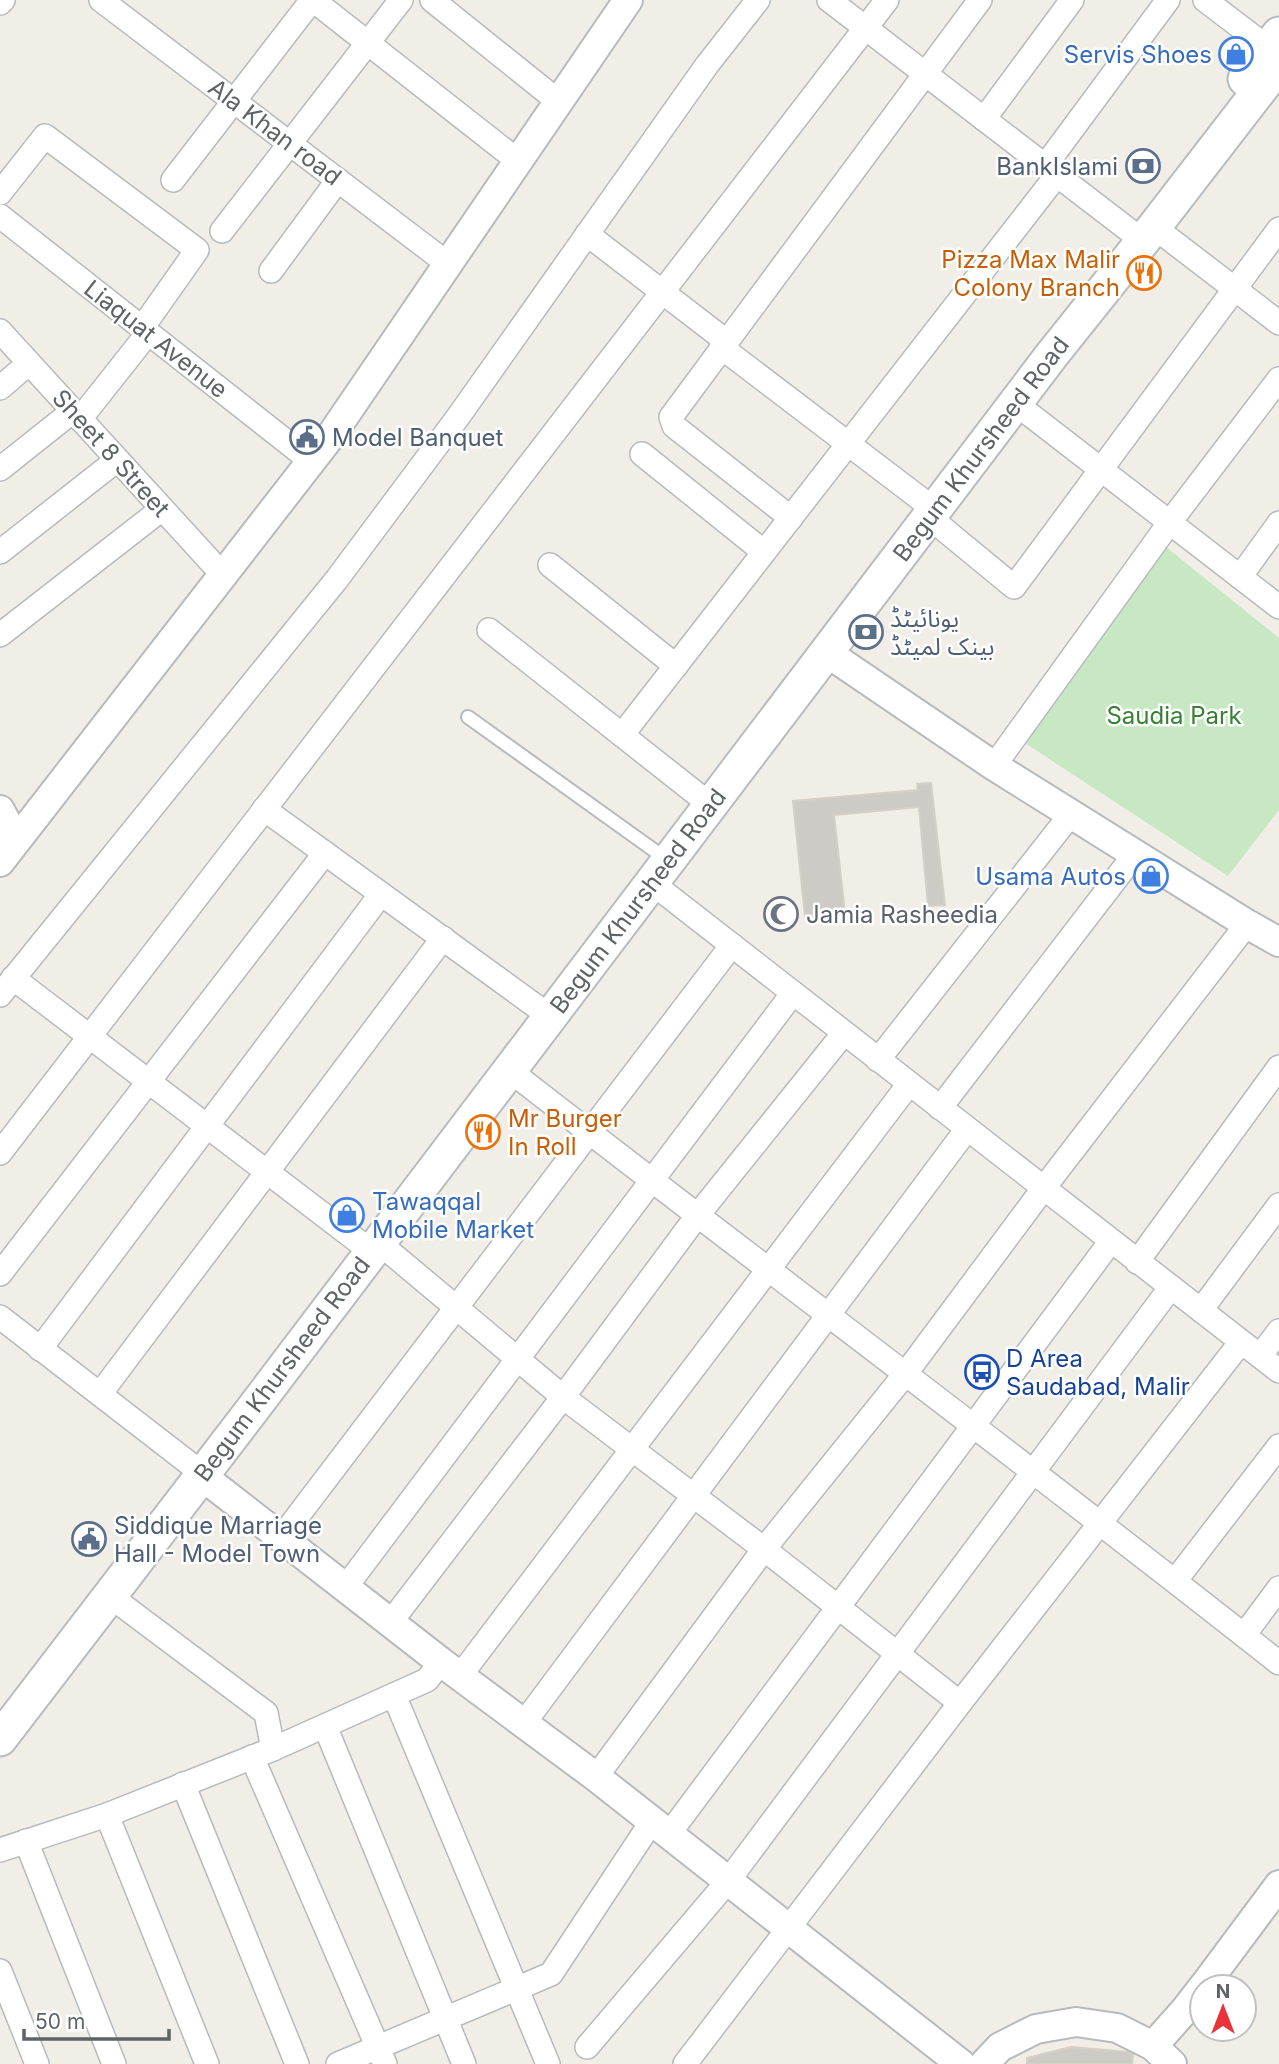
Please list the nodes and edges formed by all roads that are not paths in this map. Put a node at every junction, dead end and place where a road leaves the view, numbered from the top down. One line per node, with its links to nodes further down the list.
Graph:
1 (102, 0): 17 (street, Ala Khan road)
2 (313, 0): 14 (street); 17 (street)
3 (401, 0): 14 (street)
4 (432, 0): 18 (street)
5 (758, 0): 30 (street)
6 (829, 0): 13 (street)
7 (887, 0): 13 (street)
8 (979, 0): 16 (street)
9 (1072, 0): 19 (street)
10 (1168, 0): 22 (street)
11 (1205, 0): 15 (street)
12 (619, 3): 18 (street)
13 (866, 28): 16 (street); 34 (street)
14 (368, 43): 20 (street); 21 (street)
15 (1275, 49): 27 (main road, Begum Khursheed Road)
16 (925, 74): 19 (street); 38 (street)
17 (234, 101): 20 (street, Ala Khan road); 23 (street)
18 (559, 102): 21 (street)
19 (984, 119): 22 (street)
20 (290, 144): 24 (street, Ala Khan road); 29 (street)
21 (518, 161): 31 (street)
22 (1051, 170): 27 (street); 44 (street)
23 (173, 180)
24 (338, 180): 31 (street, Ala Khan road); 32 (street)
25 (0, 193): 36 (street)
26 (0, 216): 36 (street, Liaquat Avenue)
27 (1142, 229): 33 (street); 42 (main road, Begum Khursheed Road); 50 (main road, Begum Khursheed Road)
28 (1279, 229): 33 (street)
29 (222, 231)
30 (587, 233): 34 (street); 81 (street)
31 (448, 264): 47 (street)
32 (271, 271)
33 (1235, 289): 35 (street); 49 (street)
34 (663, 291): 38 (street); 69 (street)
35 (1279, 323)
36 (145, 330): 43 (street); 47 (street, Liaquat Avenue)
37 (0, 331): 39 (street, Sheet 8 Street)
38 (724, 344): 44 (street); 52 (street)
39 (29, 363): 41 (street); 43 (street, Sheet 8 Street)
40 (1279, 379): 53 (street)
41 (0, 388)
42 (1015, 403): 49 (street); 50 (main road, Begum Khursheed Road)
43 (76, 415): 46 (street, Sheet 8 Street); 48 (street)
44 (848, 443): 50 (street); 52 (street)
45 (642, 454): 56 (street)
46 (117, 460): 51 (street, Sheet 8 Street); 55 (street)
47 (311, 461): 58 (street)
48 (0, 469)
49 (1101, 469): 50 (street); 53 (street)
50 (926, 508): 63 (main road, Begum Khursheed Road); 68 (main road, Begum Khursheed Road)
51 (162, 509): 58 (street, Sheet 8 Street); 62 (street)
52 (790, 518): 56 (street)
53 (1170, 522): 59 (street); 67 (street)
54 (1279, 523): 59 (street)
55 (0, 552)
56 (764, 552): 64 (street)
57 (550, 565): 64 (street)
58 (223, 575): 72 (street)
59 (1240, 576): 60 (street)
60 (1279, 607)
61 (489, 630): 66 (street)
62 (0, 635)
63 (826, 652): 67 (street); 75 (main road, Begum Khursheed Road)
64 (676, 666): 66 (street)
65 (468, 717): 75 (lane)
66 (622, 735): 68 (street)
67 (994, 766): 71 (street)
68 (698, 795): 75 (main road, Begum Khursheed Road)
69 (264, 808): 73 (street); 85 (street)
70 (0, 810): 72 (street)
71 (1071, 814): 74 (street); 86 (street)
72 (8, 851)
73 (325, 853): 76 (street); 89 (street)
74 (1135, 854): 77 (street); 91 (street)
75 (658, 866): 80 (street); 83 (main road, Begum Khursheed Road); 88 (main road, Begum Khursheed Road)
76 (381, 894): 78 (street); 92 (street)
77 (1247, 924): 79 (street); 99 (street)
78 (443, 938): 83 (street); 97 (street)
79 (1279, 942)
80 (732, 945): 82 (street); 94 (street)
81 (6, 986): 85 (street)
82 (793, 993): 84 (street); 98 (street)
83 (537, 1007): 96 (main road, Begum Khursheed Road)
84 (844, 1033): 86 (street); 101 (street)
85 (89, 1036): 89 (street); 95 (street)
86 (878, 1060): 90 (street)
87 (1279, 1067): 104 (street)
88 (509, 1070): 94 (street); 96 (main road, Begum Khursheed Road)
89 (149, 1082): 92 (street); 106 (street)
90 (909, 1084): 91 (street); 105 (street)
91 (940, 1108): 93 (street)
92 (207, 1126): 97 (street); 114 (street)
93 (967, 1129): 99 (street); 110 (street)
94 (590, 1133): 98 (street); 108 (street)
95 (0, 1153)
96 (436, 1154): 103 (main road, Begum Khursheed Road)
97 (267, 1172): 103 (street); 119 (street)
98 (652, 1181): 101 (street); 116 (street)
99 (1043, 1189): 102 (street); 118 (street)
100 (1279, 1205): 109 (street)
101 (697, 1216): 105 (street); 120 (street)
102 (1111, 1241): 104 (street); 121 (street)
103 (368, 1242): 108 (street); 124 (main road, Begum Khursheed Road)
104 (1137, 1262): 107 (street)
105 (768, 1270): 110 (street); 123 (street)
106 (0, 1274)
107 (1171, 1287): 109 (street); 125 (street)
108 (456, 1308): 116 (street); 128 (street)
109 (1201, 1310): 113 (street)
110 (828, 1315): 118 (street); 126 (street)
111 (0, 1317): 114 (street)
112 (1279, 1331): 115 (street)
113 (1241, 1342): 115 (street); 127 (street)
114 (40, 1349): 119 (street)
115 (1260, 1356): 117 (street)
116 (517, 1359): 120 (street); 131 (street)
117 (1279, 1371)
118 (906, 1373): 121 (street); 129 (street)
119 (100, 1394): 124 (street)
120 (563, 1398): 123 (street); 135 (street)
121 (974, 1425): 125 (street); 134 (street)
122 (1279, 1446): 130 (street)
123 (632, 1450): 126 (street); 139 (street)
124 (196, 1470): 128 (street); 133 (main road, Begum Khursheed Road); 142 (main road, Begum Khursheed Road)
125 (1033, 1471): 127 (street); 137 (street)
126 (693, 1496): 129 (street); 143 (street)
127 (1100, 1523): 130 (street); 141 (street)
128 (281, 1538): 131 (street)
129 (764, 1549): 134 (street); 147 (street)
130 (1175, 1581): 136 (street)
131 (345, 1588): 135 (street)
132 (1279, 1588): 136 (street)
133 (110, 1596): 145 (main road, Begum Khursheed Road); 146 (street)
134 (838, 1607): 137 (street); 150 (street)
135 (390, 1623): 139 (street)
136 (1244, 1635): 138 (street)
137 (897, 1654): 141 (street); 153 (street)
138 (1279, 1663)
139 (451, 1669): 140 (street); 143 (street)
140 (394, 1695): 144 (street); 158 (street)
141 (960, 1703): 155 (street)
142 (0, 1708)
143 (524, 1723): 147 (street)
144 (325, 1726): 146 (street); 160 (street)
145 (0, 1739)
146 (263, 1753): 148 (street); 163 (street)
147 (596, 1777): 150 (street)
148 (183, 1784): 149 (street); 167 (street)
149 (107, 1815): 151 (street); 166 (street)
150 (660, 1828): 153 (street); 158 (street)
151 (26, 1841): 152 (street); 165 (street)
152 (0, 1850)
153 (728, 1881): 155 (street); 161 (street)
154 (1279, 1885): 157 (street)
155 (788, 1928): 171 (street); 172 (street)
156 (0, 1971): 164 (street)
157 (1213, 1973)
158 (516, 1989): 160 (street); 170 (street)
159 (1188, 2006): 162 (street)
160 (445, 2019): 163 (street); 169 (street)
161 (587, 2047)
162 (1163, 2055): 173 (street)
163 (381, 2056): 168 (street)
164 (37, 2064)
165 (114, 2064)
166 (207, 2064)
167 (297, 2064)
168 (338, 2064)
169 (464, 2064)
170 (548, 2064)
171 (685, 2064)
172 (961, 2064)
173 (984, 2064)

